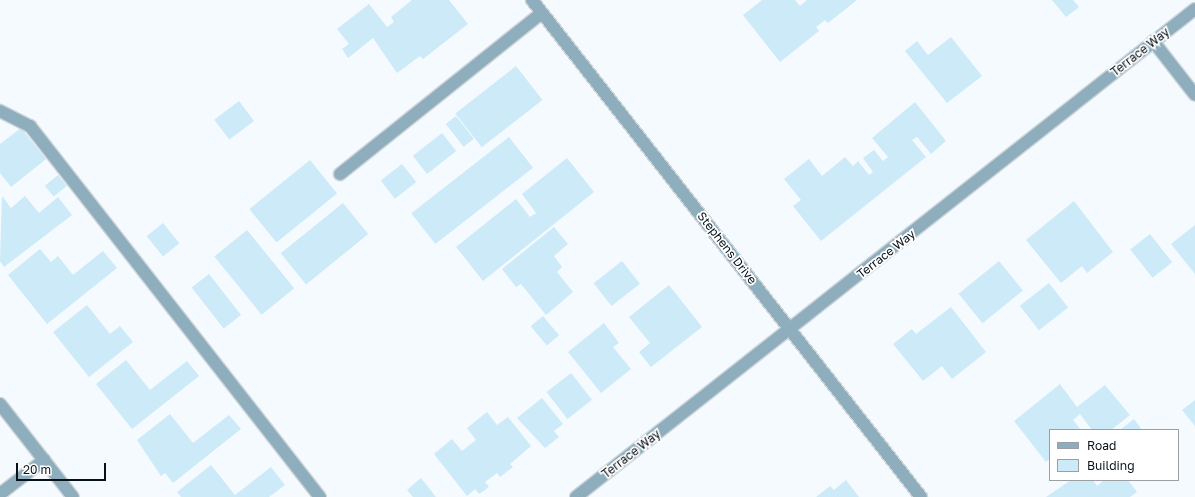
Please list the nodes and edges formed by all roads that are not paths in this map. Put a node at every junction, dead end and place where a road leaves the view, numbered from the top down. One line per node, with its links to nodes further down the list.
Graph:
1 (532, 0): 3 (street, Stephens Drive)
2 (1195, 9): 4 (street, Terrace Way)
3 (542, 13): 7 (street); 8 (street, Stephens Drive)
4 (1154, 41): 5 (street); 8 (street, Terrace Way)
5 (1195, 95)
6 (0, 111): 13 (street)
7 (340, 174)
8 (790, 330): 14 (street, Terrace Way); 15 (street, Stephens Drive)
9 (0, 404): 10 (street)
10 (44, 460): 11 (street); 12 (street)
11 (0, 494)
12 (73, 497)
13 (320, 497)
14 (576, 497)
15 (921, 497)

